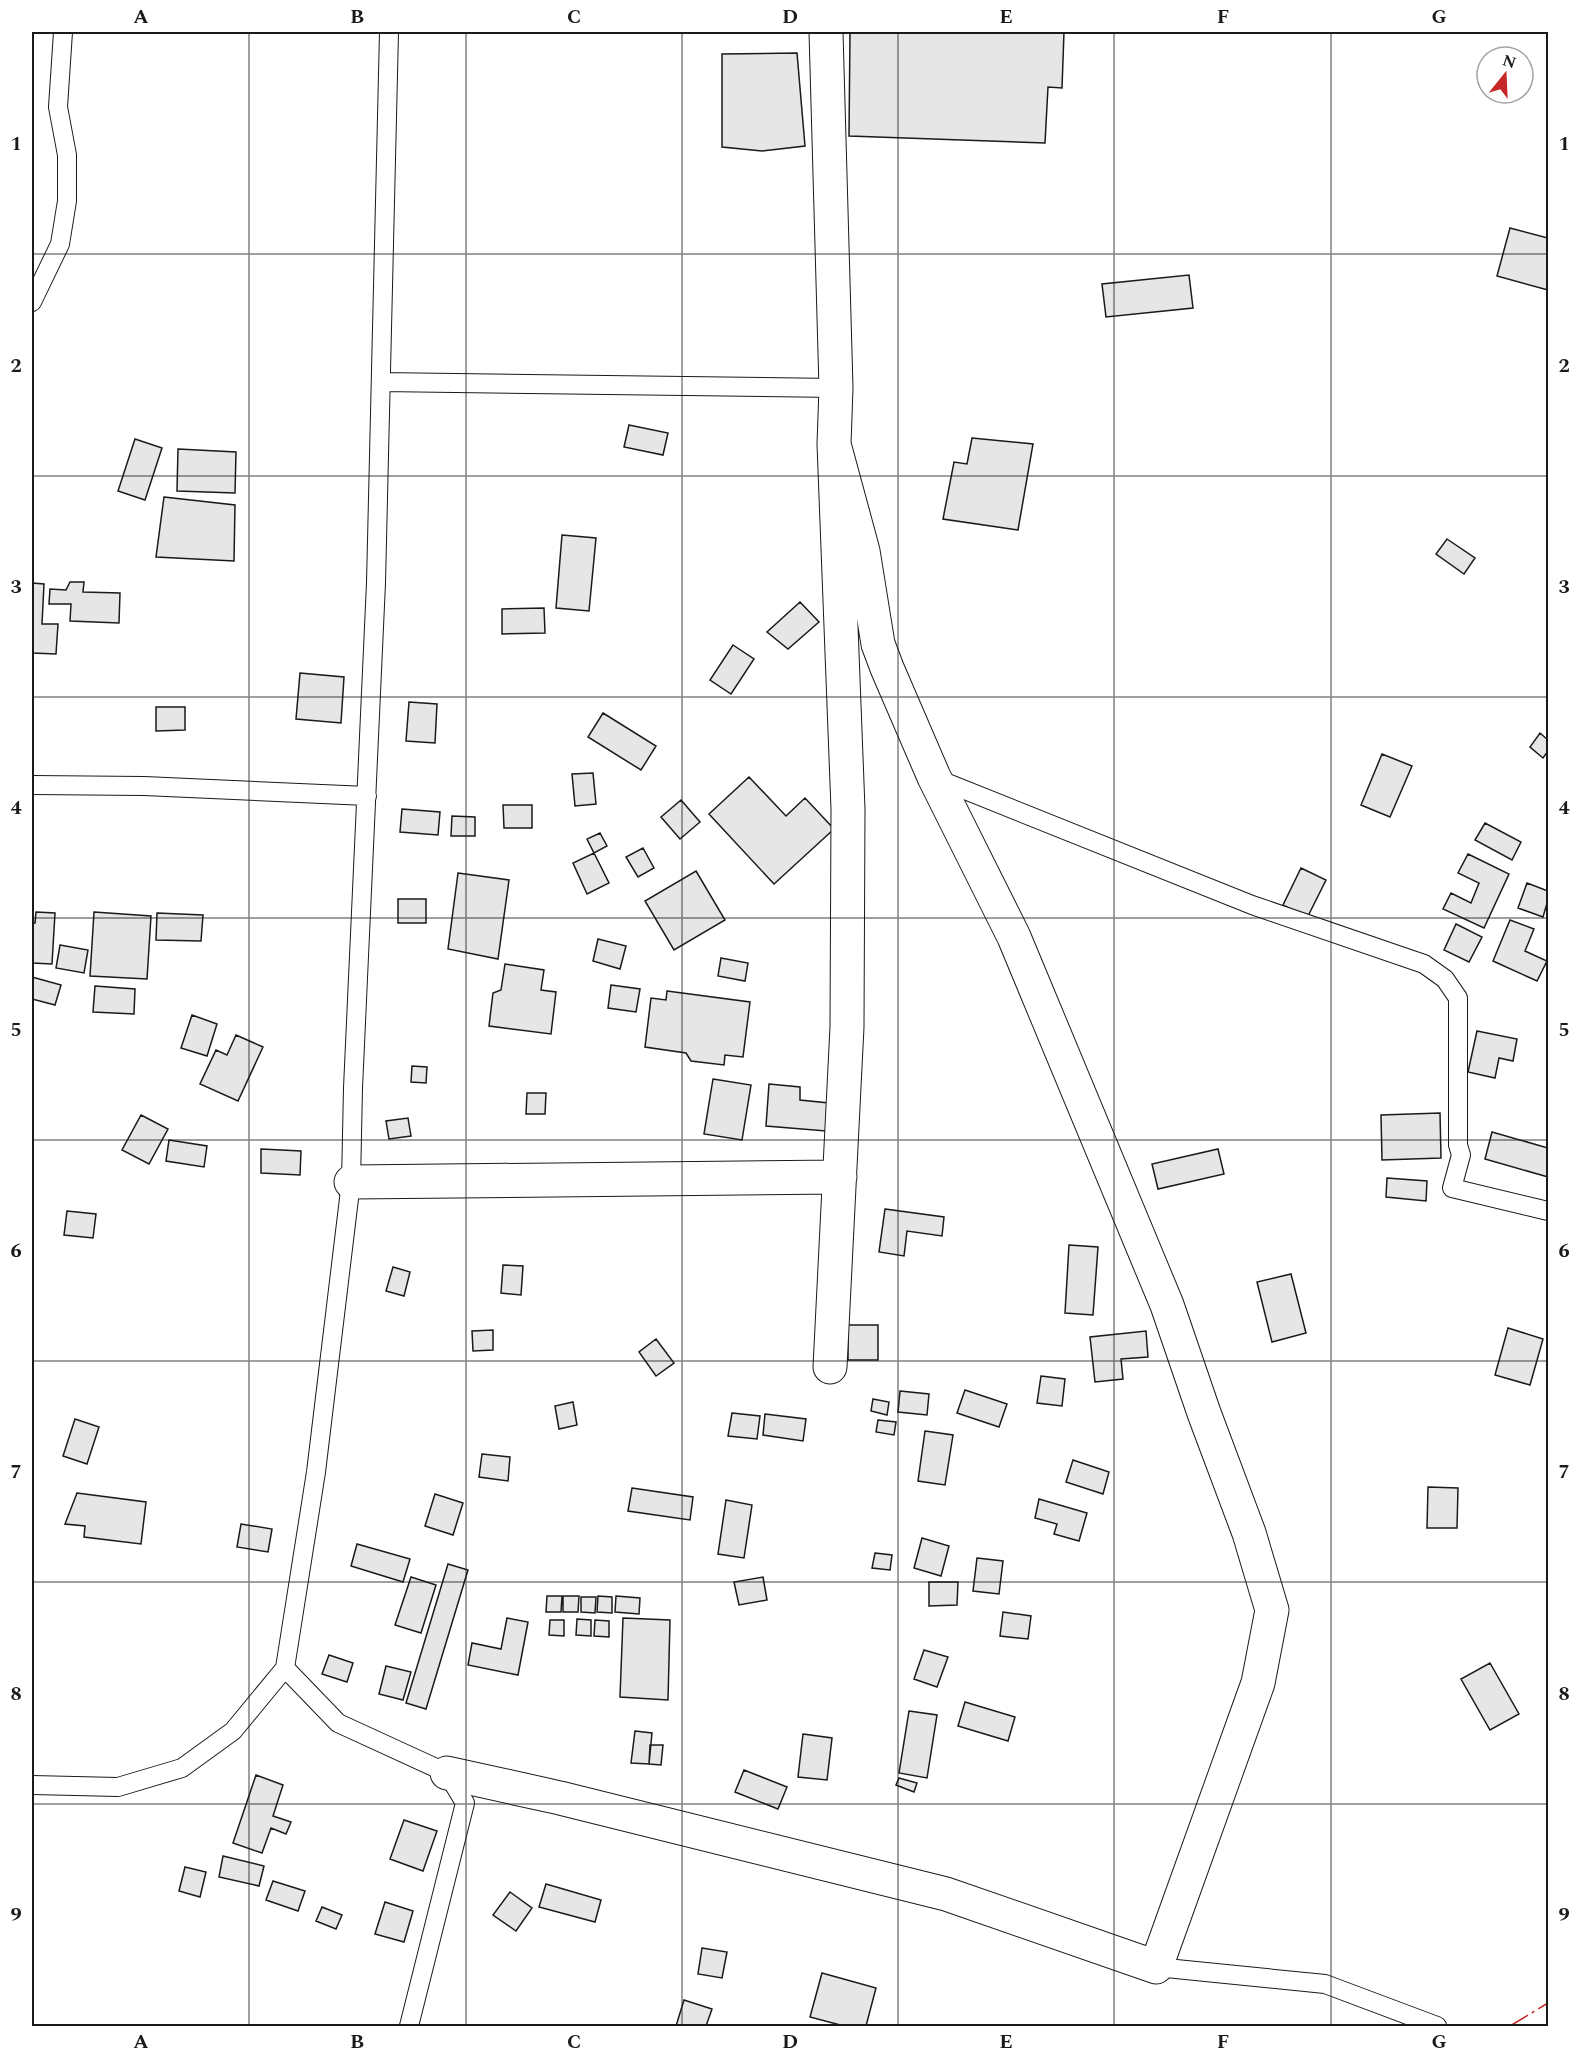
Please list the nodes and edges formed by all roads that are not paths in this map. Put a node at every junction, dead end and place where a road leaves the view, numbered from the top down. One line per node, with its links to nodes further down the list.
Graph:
1 (63, 32): 4 (lane)
2 (389, 32): 5 (lane)
3 (826, 32): 6 (street)
4 (32, 302)
5 (381, 382): 6 (lane); 10 (lane)
6 (836, 388): 7 (street)
7 (834, 444): 8 (street); 11 (street)
8 (934, 777): 13 (lane); 18 (street)
9 (32, 785): 10 (lane)
10 (367, 796): 12 (lane)
11 (840, 1177): 12 (street); 14 (street)
12 (351, 1182): 15 (lane)
13 (1548, 1211)
14 (830, 1367)
15 (285, 1668): 16 (lane); 17 (lane)
16 (447, 1773): 18 (street); 19 (lane)
17 (32, 1785)
18 (1156, 1967): 20 (lane)
19 (409, 2026)
20 (1437, 2026)

